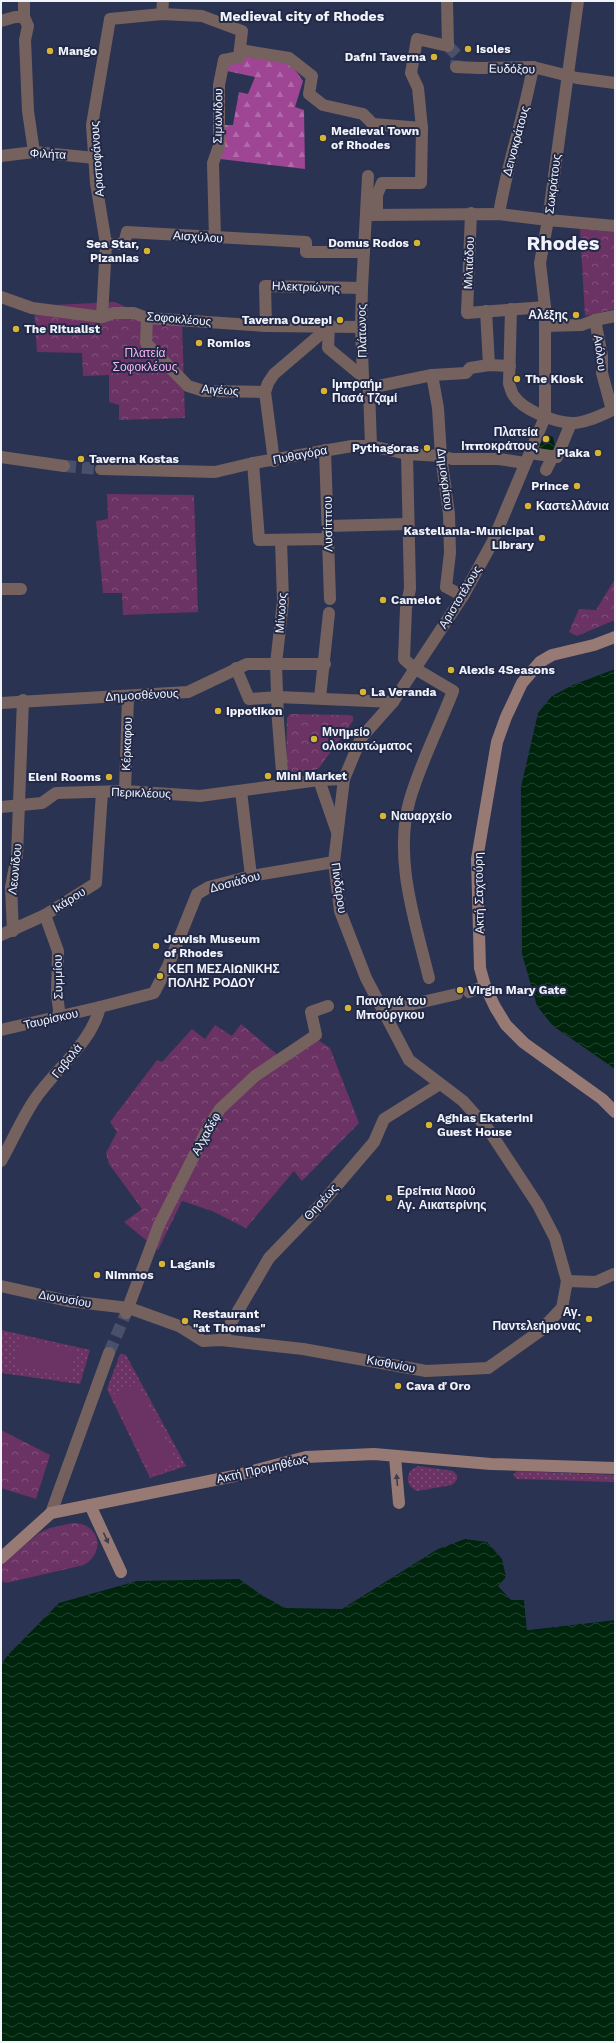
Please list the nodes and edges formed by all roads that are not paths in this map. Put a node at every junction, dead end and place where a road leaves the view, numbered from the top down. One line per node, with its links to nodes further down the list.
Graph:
1 (24, 1): 6 (street)
2 (163, 1): 5 (street)
3 (447, 1): 13 (street)
4 (578, 1): 11 (street, Σωκράτους)
5 (162, 14): 8 (street, Αριστοφάνους); 16 (street, Αριστοφάνους)
6 (24, 17): 7 (street); 14 (street)
7 (1, 22)
8 (240, 50): 13 (street); 23 (street, Σιμωνίδου)
9 (456, 67): 10 (street, Ευδόξου)
10 (533, 68): 11 (street, Ευδόξου); 20 (street, Δεινοκράτους)
11 (568, 74): 12 (street, Ευδόξου); 21 (street, Σωκράτους)
12 (615, 83)
13 (422, 128): 19 (street)
14 (34, 152): 15 (street, Φιλήτα); 16 (street, Φιλήτα)
15 (1, 156)
16 (95, 158): 24 (street, Αριστοφάνους)
17 (368, 176): 19 (street, Πλάτωνος)
18 (471, 213): 19 (street); 20 (street); 30 (street, Μιλτιάδου)
19 (372, 214): 25 (street, Πλάτωνος)
20 (499, 214): 21 (street)
21 (548, 220): 22 (street); 28 (street, Σωκράτους)
22 (615, 226)
23 (215, 238): 24 (street, Αισχύλου); 25 (street, Αισχύλου)
24 (106, 244): 32 (street)
25 (364, 252): 26 (street, Πλάτωνος)
26 (362, 288): 35 (street, Ηλεκτριώνης); 36 (street, Πλάτωνος)
27 (1, 296): 32 (street, Σοφοκλέους)
28 (545, 307): 29 (street); 37 (street, Σωκράτους)
29 (511, 310): 30 (street); 40 (street)
30 (486, 311): 39 (street)
31 (615, 316): 34 (street)
32 (102, 317): 33 (street, Σοφοκλέους)
33 (147, 318): 35 (street, Σοφοκλέους); 43 (street, Αιγέως)
34 (595, 320): 37 (street); 44 (street, Αιόλου)
35 (266, 326): 38 (street, Σοφοκλέους)
36 (361, 326): 38 (street, Σοφοκλέους); 42 (street, Πλάτωνος)
37 (546, 326): 45 (street, Σωκράτους)
38 (329, 327): 42 (street); 43 (street)
39 (489, 366): 40 (street); 41 (street)
40 (510, 366): 45 (street)
41 (432, 376): 42 (street); 50 (street, Δημοκρίτου)
42 (366, 383): 47 (street, Πλάτωνος)
43 (265, 392): 54 (street)
44 (613, 409): 46 (street)
45 (545, 416): 46 (street); 53 (street, Σωκράτους)
46 (577, 422): 51 (street)
47 (371, 446): 48 (street, Πυθαγόρα); 49 (street, Πυθαγόρα)
48 (325, 450): 54 (street, Πυθαγόρα); 60 (street, Λυσίππου)
49 (407, 454): 50 (street, Πυθαγόρα); 59 (street)
50 (441, 456): 53 (street, Πυθαγόρα); 65 (street, Δημοκρίτου)
51 (552, 456): 53 (street, Πυθαγόρα); 58 (street)
52 (1, 457): 56 (street)
53 (527, 458): 65 (street, Αριστοτέλους)
54 (274, 460): 55 (street, Πυθαγόρα)
55 (253, 463): 57 (street, Πυθαγόρα); 61 (street)
56 (64, 466)
57 (101, 469)
58 (546, 470)
59 (408, 524): 60 (street); 72 (street)
60 (328, 526): 62 (street, Λυσίππου)
61 (281, 540): 62 (street); 69 (street, Μίνωος)
62 (328, 540): 66 (street, Λυσίππου)
63 (1, 589): 64 (street)
64 (21, 589)
65 (463, 596): 72 (street, Αριστοτέλους)
66 (330, 599)
67 (329, 613): 70 (street)
68 (615, 637): 93 (main road, Ακτή Σαχτούρη)
69 (276, 664): 70 (street, Δημοσθένους); 71 (street, Δημοσθένους); 74 (street, Μίνωος)
70 (325, 664): 75 (street)
71 (236, 668): 73 (street, Δημοσθένους); 74 (street)
72 (414, 668): 77 (street, Αριστοτέλους); 96 (street)
73 (128, 697): 76 (street, Δημοσθένους); 82 (street, Κέρκαφου)
74 (278, 697): 75 (street); 81 (street, Μίνωος)
75 (320, 698): 77 (street)
76 (23, 700): 78 (street, Δημοσθένους); 86 (street, Λεωνίδου)
77 (393, 702): 79 (street, Πινδάρου)
78 (1, 703)
79 (344, 779): 80 (street); 87 (street, Πινδάρου)
80 (319, 780): 81 (street, Περικλέους); 87 (street)
81 (283, 785): 83 (street, Περικλέους)
82 (125, 791): 83 (street, Περικλέους); 84 (street, Περικλέους)
83 (241, 791): 89 (street)
84 (102, 792): 86 (street, Περικλέους); 90 (street, Ικάρου)
85 (1, 807): 86 (street, Περικλέους)
86 (20, 807): 91 (street, Λεωνίδου)
87 (338, 835): 88 (street, Πινδάρου)
88 (334, 862): 89 (street, Δοσιάδου); 99 (street, Πινδάρου)
89 (251, 876): 98 (street, Δοσιάδου)
90 (45, 915): 91 (street, Ικάρου); 100 (street, Συμμίου)
91 (13, 931): 92 (street, Ικάρου)
92 (1, 935)
93 (485, 986): 94 (street); 103 (main road, Ακτή Σαχτούρη)
94 (469, 992)
95 (457, 994): 96 (street)
96 (436, 998): 99 (street)
97 (328, 1006): 108 (street, Αλχαδέφ)
98 (100, 1007): 100 (street, Ταυρίσκου); 104 (street, Γαβαλά)
99 (383, 1011): 102 (street, Πινδάρου)
100 (60, 1017): 101 (street, Ταυρίσκου)
101 (1, 1030)
102 (440, 1084): 106 (street, Πινδάρου); 109 (street, Θησέως)
103 (615, 1112)
104 (1, 1161)
105 (615, 1275): 106 (street)
106 (567, 1281): 109 (street, Κισθινίου)
107 (1, 1286): 108 (street, Διονυσίου)
108 (128, 1311): 109 (street, Κισθινίου)
109 (221, 1340)
110 (109, 1353): 115 (street)
111 (395, 1457): 112 (main road, Ακτή Προμηθέως); 113 (main road, one-way to 111); 114 (main road, Ακτή Προμηθέως)
112 (615, 1468)
113 (399, 1503)
114 (90, 1505): 115 (main road, Ακτή Προμηθέως); 117 (main road, one-way to 117)
115 (51, 1513): 116 (main road)
116 (1, 1558)
117 (121, 1572)

